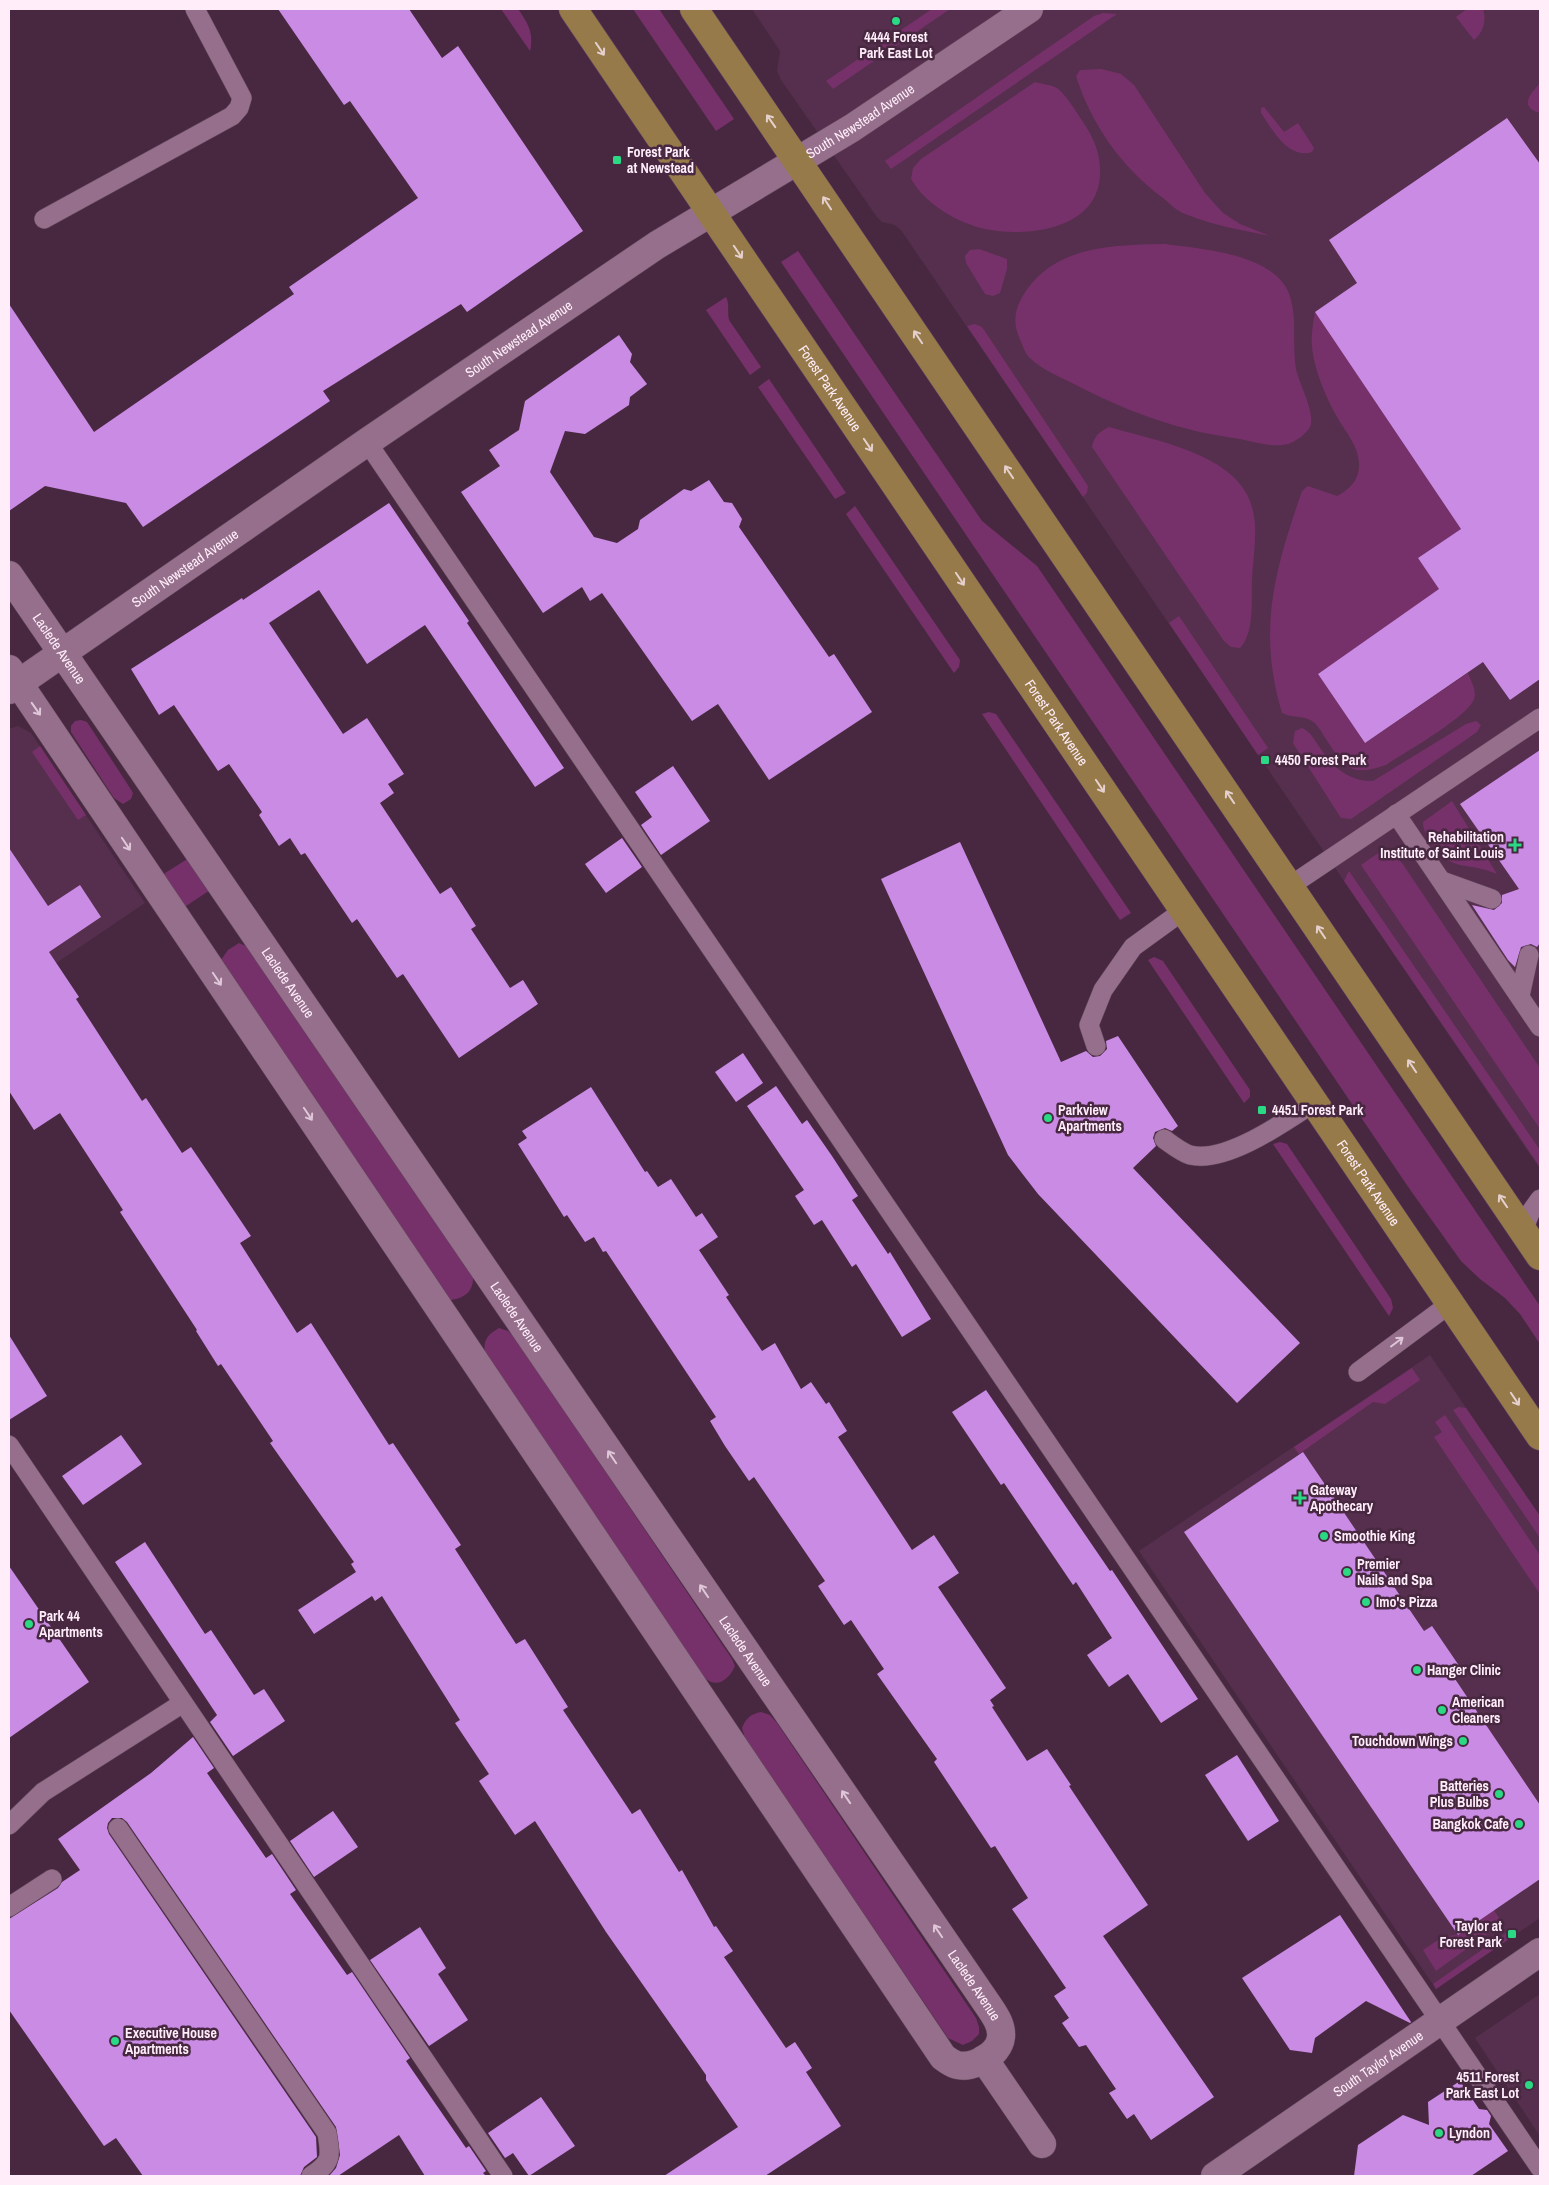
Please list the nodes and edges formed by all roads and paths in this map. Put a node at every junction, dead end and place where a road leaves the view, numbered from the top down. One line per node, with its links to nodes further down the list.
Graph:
1 (195, 9): 7 (lane)
2 (573, 9): 6 (main road, Forest Park Avenue, one-way to 6)
3 (694, 9): 5 (main road, one-way to 3)
4 (1029, 9): 5 (street, South Newstead Avenue)
5 (799, 161): 6 (street, South Newstead Avenue); 15 (main road, one-way to 5)
6 (711, 212): 8 (street, South Newstead Avenue); 17 (main road, Forest Park Avenue, one-way to 17)
7 (44, 219)
8 (367, 442): 10 (street, South Newstead Avenue); 37 (lane)
9 (9, 575): 10 (street, Laclede Avenue)
10 (62, 654): 11 (street, South Newstead Avenue); 38 (street, Laclede Avenue, one-way to 10)
11 (12, 681): 38 (street, one-way to 38)
12 (1540, 718): 13 (lane)
13 (1396, 814): 14 (lane); 15 (lane)
14 (1442, 881): 16 (lane); 19 (lane)
15 (1290, 886): 25 (main road, one-way to 15)
16 (1492, 899)
17 (1184, 910): 21 (lane); 22 (main road, Forest Park Avenue)
18 (1529, 955): 19 (lane)
19 (1520, 996): 20 (lane)
20 (1540, 1027)
21 (1096, 1046)
22 (1314, 1102): 23 (lane); 27 (main road, Forest Park Avenue)
23 (1164, 1139)
24 (1540, 1199): 25 (lane)
25 (1523, 1231): 26 (main road)
26 (1540, 1256)
27 (1451, 1303): 28 (lane, one-way to 27); 29 (main road, Forest Park Avenue, one-way to 29)
28 (1358, 1372)
29 (1540, 1436)
30 (9, 1445): 31 (lane)
31 (183, 1703): 32 (lane); 42 (lane)
32 (9, 1825)
33 (118, 1828): 41 (lane)
34 (52, 1879): 35 (lane)
35 (9, 1907)
36 (1540, 1952): 37 (street, South Taylor Avenue)
37 (1440, 2021): 40 (lane); 43 (street, South Taylor Avenue)
38 (984, 2059): 39 (street)
39 (1042, 2144)
40 (1540, 2168)
41 (310, 2176)
42 (503, 2176)
43 (1216, 2176)

